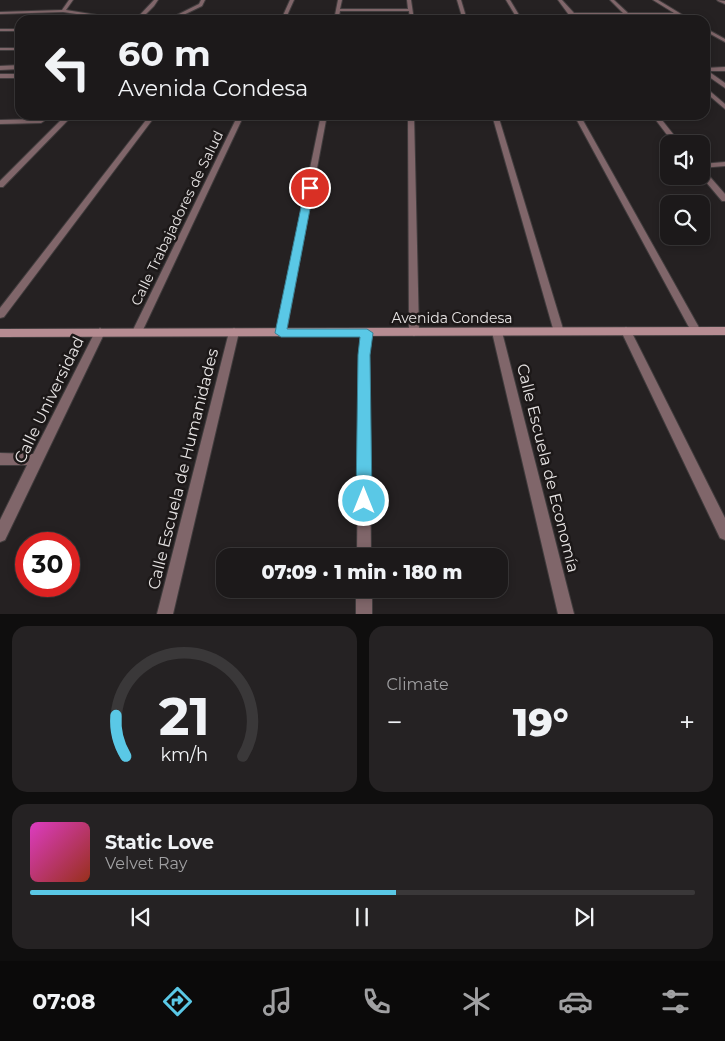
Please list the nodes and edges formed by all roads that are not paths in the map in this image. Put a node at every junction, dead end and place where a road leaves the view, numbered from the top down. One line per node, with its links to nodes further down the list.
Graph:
1 (71, 0): 16 (street)
2 (156, 0): 17 (street)
3 (203, 0): 26 (street)
4 (292, 0): 27 (street)
5 (340, 0): 14 (street)
6 (409, 0): 15 (street)
7 (459, 0): 30 (street)
8 (508, 0): 31 (street)
9 (560, 0): 19 (street)
10 (612, 0): 20 (street)
11 (655, 0): 21 (street)
12 (719, 0): 13 (street)
13 (725, 3)
14 (338, 10): 15 (street); 28 (street)
15 (410, 10): 29 (street)
16 (63, 12): 18 (street); 22 (street)
17 (146, 12): 24 (street); 25 (street)
18 (0, 13)
19 (572, 14): 20 (street)
20 (627, 14): 21 (street)
21 (678, 14)
22 (88, 15)
23 (110, 15): 24 (street)
24 (121, 15)
25 (143, 15)
26 (180, 15)
27 (285, 15)
28 (337, 15)
29 (411, 15)
30 (464, 15)
31 (517, 15)
32 (0, 30): 33 (street)
33 (15, 30)
34 (710, 32): 36 (street)
35 (725, 36): 36 (street)
36 (718, 37): 37 (street)
37 (725, 41)
38 (0, 49): 39 (street)
39 (15, 49)
40 (0, 68): 41 (street)
41 (15, 68)
42 (725, 70): 43 (street)
43 (710, 71)
44 (710, 75): 47 (street)
45 (0, 76): 46 (street)
46 (15, 76)
47 (725, 86)
48 (710, 93): 49 (street)
49 (725, 107)
50 (65, 120): 64 (street)
51 (149, 120): 66 (street)
52 (239, 120): 71 (street, Calle Trabajadores de Salud)
53 (323, 120): 77 (street)
54 (411, 120): 73 (street)
55 (495, 120): 75 (street)
56 (580, 120): 68 (street)
57 (659, 120): 60 (street)
58 (41, 121): 59 (street)
59 (0, 122)
60 (671, 135)
61 (725, 164): 62 (street)
62 (710, 165)
63 (710, 182): 65 (street)
64 (0, 185)
65 (725, 200)
66 (0, 315)
67 (626, 331): 68 (street, Avenida Condesa); 75 (street, Avenida Condesa); 81 (street)
68 (696, 331): 69 (street, Avenida Condesa)
69 (725, 331)
70 (100, 332): 71 (street, Avenida Condesa); 76 (street, Avenida Condesa); 80 (street, Calle Universidad)
71 (137, 332): 72 (street, Avenida Condesa)
72 (234, 332): 77 (street, Avenida Condesa); 85 (street, Calle Escuela de Humanidades)
73 (414, 332): 74 (street, Avenida Condesa); 78 (street, Avenida Condesa)
74 (498, 332): 75 (street, Avenida Condesa); 87 (street, Calle Escuela de Economía)
75 (558, 332)
76 (0, 333)
77 (281, 333): 78 (street, Avenida Condesa)
78 (367, 333): 83 (street)
79 (0, 460): 80 (street)
80 (38, 460): 82 (street, Calle Universidad)
81 (725, 534)
82 (0, 535)
83 (364, 548)
84 (364, 598): 86 (street)
85 (165, 614)
86 (364, 614)
87 (566, 614)

